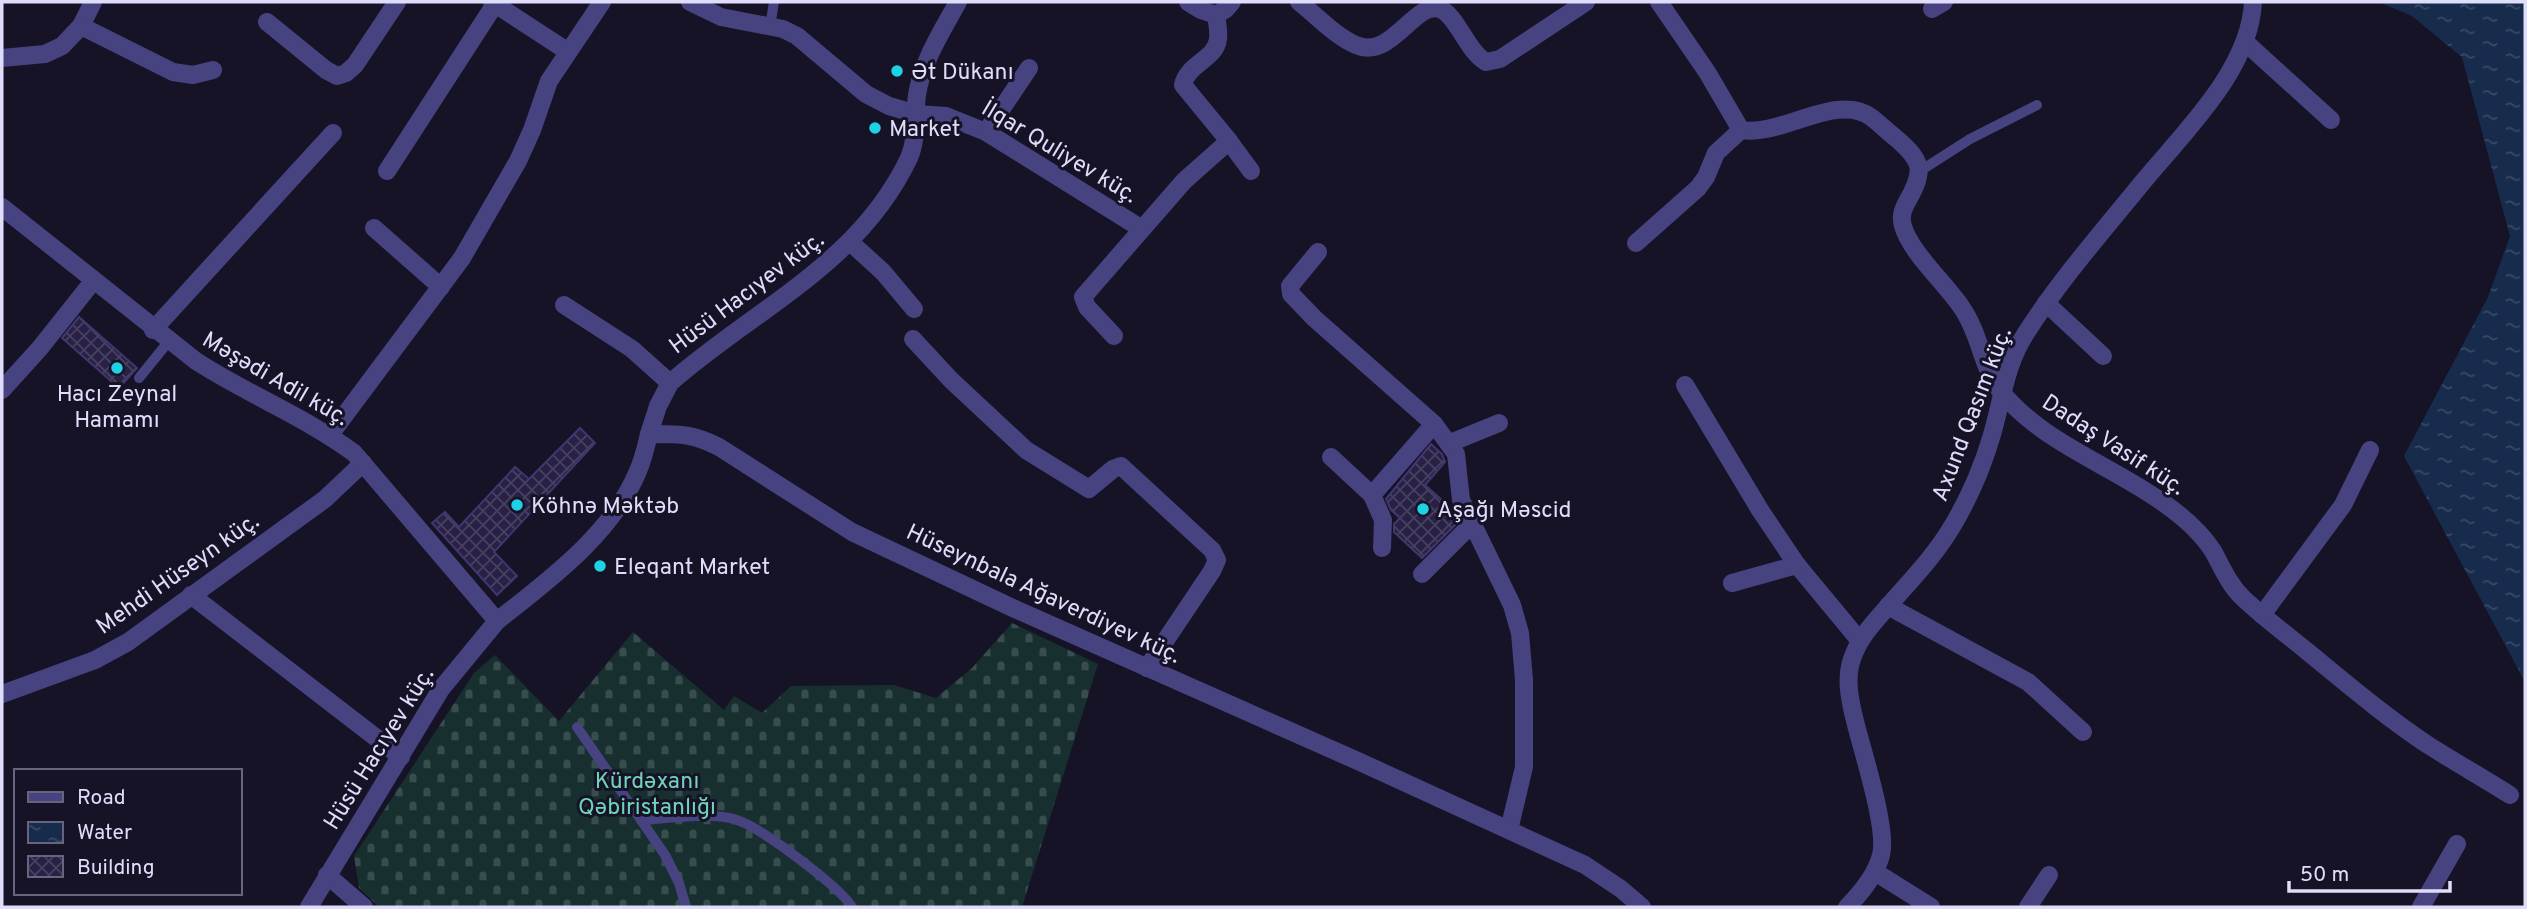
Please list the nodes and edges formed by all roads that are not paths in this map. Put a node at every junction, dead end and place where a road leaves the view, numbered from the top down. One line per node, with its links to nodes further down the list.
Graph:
1 (93, 2): 16 (street)
2 (397, 2): 15 (street)
3 (602, 2): 19 (street)
4 (690, 2): 17 (street, İlqar Quliyev küç.)
5 (774, 2): 17 (lane)
6 (958, 2): 24 (street, Hüsü Hacıyev küç.)
7 (1188, 2): 14 (street)
8 (1232, 2): 14 (street)
9 (1299, 2): 10 (street)
10 (1586, 2)
11 (1659, 2): 26 (street)
12 (2253, 2): 18 (street, Axund Qasım küç.)
13 (493, 3): 19 (street); 30 (street)
14 (1216, 15): 29 (street)
15 (267, 22)
16 (80, 26): 20 (street); 22 (street)
17 (770, 27): 24 (street, İlqar Quliyev küç.)
18 (2245, 42): 25 (street); 41 (street, Axund Qasım küç.)
19 (567, 51): 40 (street)
20 (2, 58)
21 (1029, 68): 27 (street)
22 (213, 70)
23 (2037, 105): 32 (lane)
24 (916, 114): 27 (street, İlqar Quliyev küç.); 36 (street, Hüsü Hacıyev küç.)
25 (2331, 120)
26 (1741, 130): 32 (street); 37 (street)
27 (986, 132): 35 (street, İlqar Quliyev küç.)
28 (333, 133): 44 (street)
29 (1229, 141): 31 (street); 35 (street)
30 (387, 171)
31 (1251, 171)
32 (1920, 171): 53 (street, Dadaş Vasif küç.)
33 (2, 207): 39 (street, Məşədi Adil küç.)
34 (374, 228): 40 (street)
35 (1142, 229): 45 (street)
36 (850, 242): 43 (street); 50 (street, Hüsü Hacıyev küç.)
37 (1636, 243)
38 (1318, 252): 55 (street)
39 (94, 280): 44 (street, Məşədi Adil küç.); 52 (street)
40 (441, 287): 57 (street)
41 (2046, 303): 48 (street); 53 (street, Axund Qasım küç.)
42 (564, 305): 50 (street)
43 (914, 309)
44 (153, 330): 47 (street, Məşədi Adil küç.)
45 (1114, 336)
46 (913, 339): 73 (street)
47 (169, 341): 49 (lane); 57 (street, Məşədi Adil küç.)
48 (2103, 356)
49 (139, 378)
50 (670, 383): 56 (street, Hüsü Hacıyev küç.)
51 (1685, 385): 65 (street)
52 (2, 390)
53 (2001, 392): 69 (street, Axund Qasım küç.); 70 (street, Dadaş Vasif küç.)
54 (1499, 423): 58 (street)
55 (1434, 424): 58 (street); 62 (street)
56 (649, 435): 71 (street); 73 (street, Hüseynbala Ağaverdiyev küç.)
57 (329, 436): 61 (street, Məşədi Adil küç.)
58 (1450, 443): 63 (street)
59 (2370, 450): 70 (street)
60 (1331, 457): 62 (street)
61 (363, 463): 68 (street, Mehdi Hüseyn küç.); 71 (street, Məşədi Adil küç.)
62 (1372, 495): 64 (street)
63 (1473, 523): 66 (street); 80 (street)
64 (1382, 548)
65 (1797, 565): 67 (street); 72 (street)
66 (1422, 574)
67 (1732, 583)
68 (191, 595): 74 (street, Mehdi Hüseyn küç.); 77 (street)
69 (1888, 606): 72 (street, Axund Qasım küç.); 76 (street)
70 (2262, 615): 78 (street, Dadaş Vasif küç.)
71 (497, 621): 77 (street, Hüsü Hacıyev küç.)
72 (1860, 641): 82 (street, Axund Qasım küç.)
73 (1147, 668): 80 (street, Hüseynbala Ağaverdiyev küç.)
74 (2, 694)
75 (577, 727): 79 (lane)
76 (2083, 732)
77 (401, 757): 84 (street, Hüsü Hacıyev küç.)
78 (2510, 795)
79 (641, 820): 87 (lane); 88 (lane)
80 (1509, 830): 89 (street, Hüseynbala Ağaverdiyev küç.)
81 (2457, 844): 93 (street)
82 (1875, 872): 90 (street, Axund Qasım küç.); 91 (street)
83 (2049, 875): 92 (street)
84 (327, 876): 85 (street, Hüsü Hacıyev küç.); 86 (street)
85 (309, 907)
86 (363, 907)
87 (686, 907)
88 (852, 907)
89 (1642, 907)
90 (1847, 907)
91 (1931, 907)
92 (2028, 907)
93 (2421, 907)

